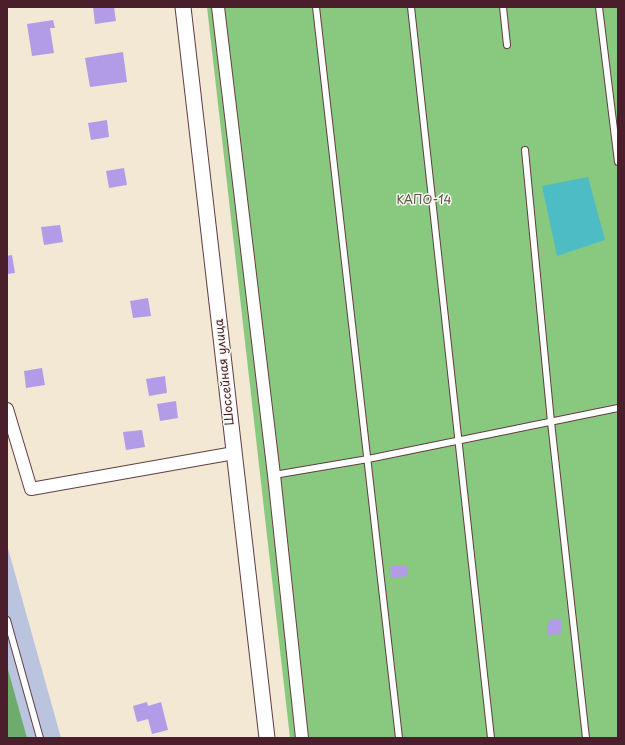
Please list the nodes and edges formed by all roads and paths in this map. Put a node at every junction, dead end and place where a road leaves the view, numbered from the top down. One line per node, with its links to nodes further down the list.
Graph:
1 (183, 7): 14 (street, Шоссейная улица)
2 (218, 7): 16 (street)
3 (316, 7): 15 (lane)
4 (411, 7): 13 (lane)
5 (503, 7): 7 (lane)
6 (599, 7): 9 (lane)
7 (507, 45)
8 (525, 150): 12 (lane)
9 (618, 162)
10 (7, 408): 14 (street)
11 (618, 408): 12 (lane)
12 (551, 422): 13 (lane); 23 (lane)
13 (459, 441): 15 (lane); 22 (lane)
14 (234, 453): 19 (street, Шоссейная улица)
15 (368, 459): 16 (lane); 21 (lane)
16 (274, 475): 20 (street)
17 (7, 620): 18 (lane)
18 (40, 738)
19 (267, 738)
20 (302, 738)
21 (399, 738)
22 (492, 738)
23 (586, 738)

